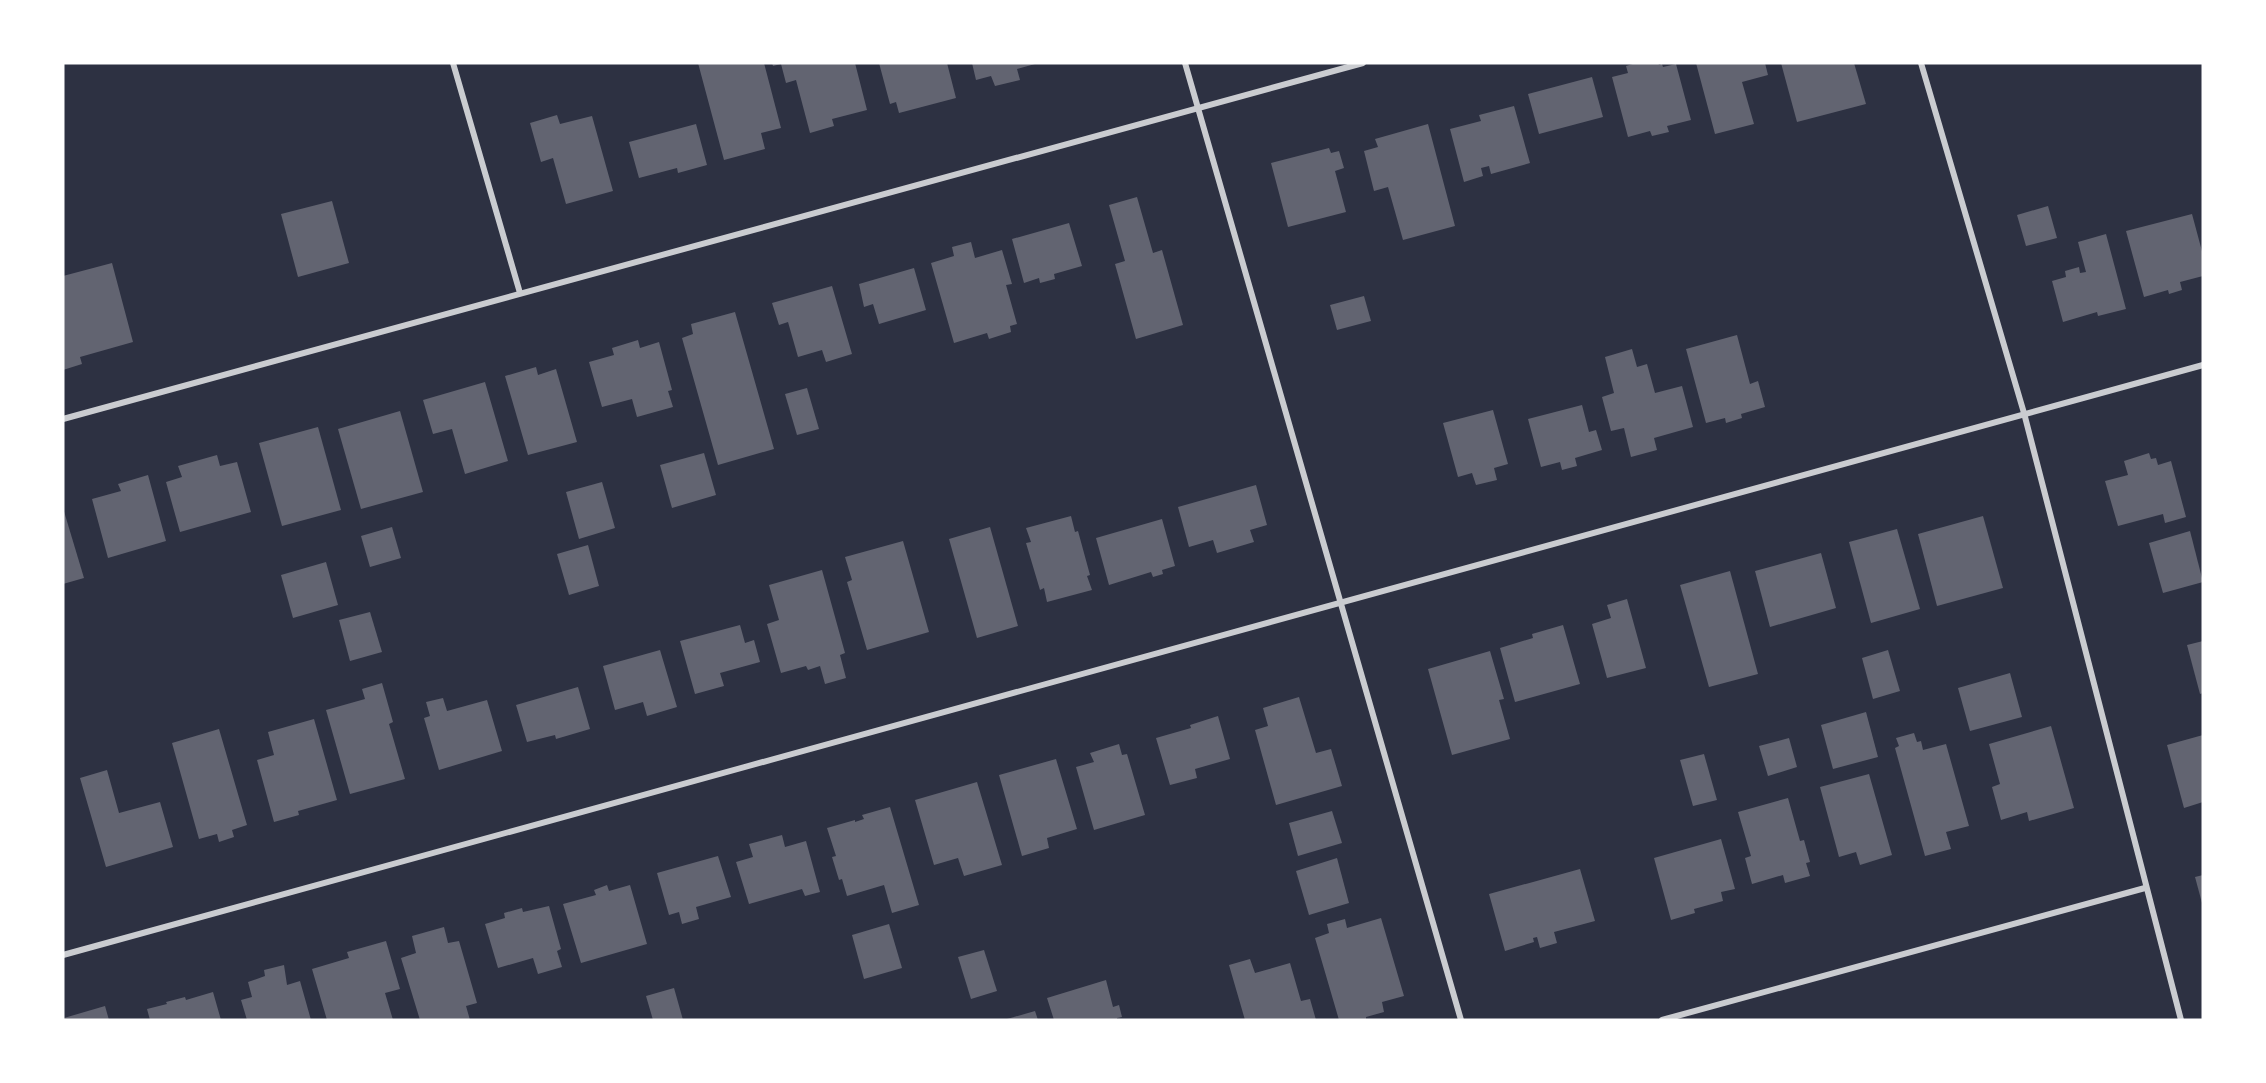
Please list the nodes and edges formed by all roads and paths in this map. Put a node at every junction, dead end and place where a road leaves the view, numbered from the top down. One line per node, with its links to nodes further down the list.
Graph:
1 (453, 63): 6 (street)
2 (1185, 63): 5 (street)
3 (1363, 63): 5 (street)
4 (1922, 63): 8 (street)
5 (1199, 108): 6 (street); 10 (street)
6 (520, 293): 9 (street)
7 (2203, 365): 8 (street)
8 (2024, 413): 10 (street); 11 (street)
9 (63, 419)
10 (1341, 604): 12 (street); 13 (street)
11 (2145, 888): 14 (street); 15 (street)
12 (63, 955)
13 (1461, 1020)
14 (1662, 1020)
15 (2181, 1020)

